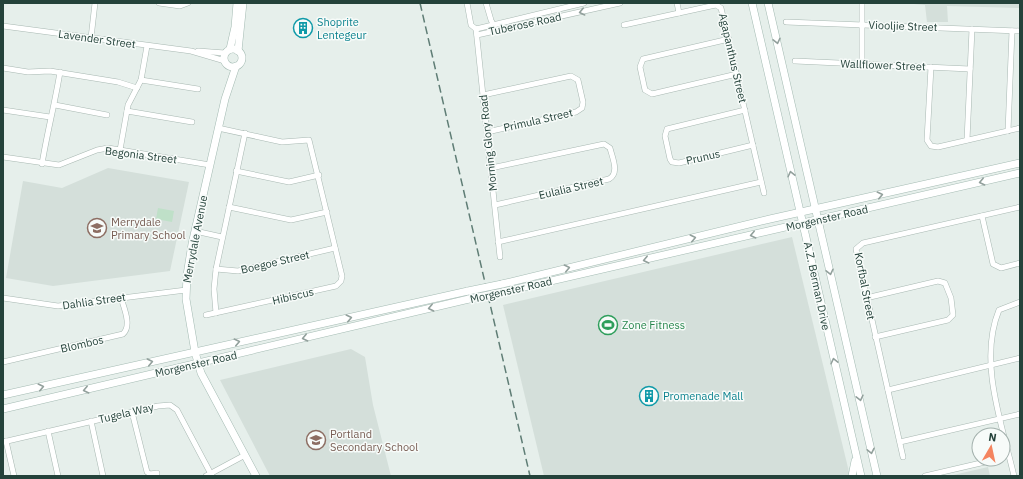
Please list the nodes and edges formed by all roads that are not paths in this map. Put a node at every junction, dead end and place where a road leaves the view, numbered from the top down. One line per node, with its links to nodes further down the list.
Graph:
1 (95, 3): 24 (street)
2 (159, 3): 3 (street)
3 (188, 3)
4 (237, 3): 27 (main road)
5 (243, 3): 28 (main road)
6 (467, 3): 23 (street)
7 (486, 3): 19 (street)
8 (584, 3): 19 (street, Tuberose Road)
9 (620, 3): 19 (street, Tuberose Road, one-way to 19)
10 (678, 3): 14 (street)
11 (752, 3): 74 (main road, A.Z. Berman Drive, one-way to 11)
12 (768, 3): 72 (main road, A.Z. Berman Drive, one-way to 72)
13 (862, 3): 16 (street)
14 (679, 13): 17 (street, Agapanthus Street); 25 (street, Agapanthus Street)
15 (786, 22): 16 (street, Viooljie Street)
16 (863, 24): 20 (street, Viooljie Street); 32 (street)
17 (624, 25)
18 (3, 26): 24 (street, Lavender Street)
19 (495, 28): 23 (street, Tuberose Road)
20 (972, 29): 21 (street, Viooljie Street); 36 (street)
21 (1012, 30): 22 (street, Viooljie Street); 53 (street)
22 (1020, 31)
23 (477, 32): 43 (street, Morning Glory Road)
24 (91, 38): 26 (street, Lavender Street)
25 (729, 39): 38 (street, Agapanthus Street); 38 (street)
26 (147, 46): 29 (street, Lavender Street); 39 (street)
27 (228, 51): 28 (main road); 29 (street, Lavender Street); 31 (main road)
28 (238, 51): 33 (main road)
29 (191, 52): 31 (street, Lavender Street)
30 (795, 61): 32 (street, Wallflower Street)
31 (226, 63): 33 (main road); 40 (main road, Merrydale Avenue)
32 (862, 64): 34 (street, Wallflower Street)
33 (236, 66): 40 (main road, Merrydale Avenue)
34 (931, 67): 36 (street, Wallflower Street); 56 (street)
35 (3, 68): 37 (street)
36 (970, 69): 56 (street)
37 (60, 72): 41 (street); 44 (street)
38 (737, 74): 46 (street, Agapanthus Street)
39 (141, 80): 41 (street); 42 (street)
40 (228, 85): 51 (main road, Merrydale Avenue)
41 (137, 88): 47 (street)
42 (198, 89)
43 (483, 95): 54 (street, Morning Glory Road); 54 (street, Primula Street)
44 (55, 105): 48 (street); 49 (street)
45 (3, 110): 49 (street)
46 (745, 110): 57 (street, Agapanthus Street); 57 (street, Prunus)
47 (127, 111): 50 (street); 58 (street)
48 (107, 114)
49 (50, 117): 61 (street)
50 (192, 122)
51 (218, 128): 55 (street, Hibiscus); 62 (main road, Merrydale Avenue)
52 (1020, 128): 53 (street)
53 (1008, 131): 56 (street)
54 (487, 132): 63 (street, Morning Glory Road)
55 (245, 134): 64 (street); 66 (street, Hibiscus)
56 (967, 140)
57 (753, 145): 67 (street, Agapanthus Street)
58 (120, 150): 61 (street, Begonia Street); 62 (street, Begonia Street)
59 (3, 157): 61 (street, Begonia Street)
60 (1020, 163): 72 (main road, Morgenster Road, one-way to 60)
61 (42, 164)
62 (210, 165): 78 (main road, Merrydale Avenue)
63 (491, 168): 69 (street, Morning Glory Road); 69 (street, Eulalia Street)
64 (236, 171): 66 (street); 70 (street)
65 (1020, 174): 76 (main road, Morgenster Road, one-way to 76)
66 (318, 175): 73 (street, Hibiscus)
67 (761, 182): 68 (street, Agapanthus Street); 80 (street)
68 (764, 193)
69 (495, 205): 80 (street, Morning Glory Road)
70 (229, 207): 73 (street); 79 (street)
71 (1020, 207): 75 (street, Korfbal Street)
72 (816, 209): 74 (main road, Morgenster Road); 76 (main road, A.Z. Berman Drive)
73 (327, 212): 81 (street, Hibiscus)
74 (800, 212): 77 (main road, A.Z. Berman Drive); 93 (main road, Morgenster Road, one-way to 74, bridge)
75 (982, 216): 83 (street); 88 (street, Korfbal Street)
76 (818, 220): 77 (main road, Morgenster Road); 122 (main road, A.Z. Berman Drive, one-way to 122)
77 (803, 224): 96 (main road, Morgenster Road, one-way to 96, bridge); 109 (main road, A.Z. Berman Drive, one-way to 77)
78 (195, 231): 79 (street); 85 (main road, Merrydale Avenue)
79 (222, 237): 84 (street)
80 (498, 242): 82 (street, Morning Glory Road)
81 (335, 248): 84 (street, Boegoe Street); 90 (street, Hibiscus)
82 (500, 257)
83 (1020, 263)
84 (216, 269): 90 (street)
85 (186, 290): 87 (street, Dahlia Street); 93 (main road, Merrydale Avenue)
86 (3, 298): 87 (street, Dahlia Street)
87 (121, 298): 95 (street, Blombos)
88 (866, 298): 92 (street, Korfbal Street); 92 (street)
89 (1020, 302): 97 (street)
90 (216, 313): 91 (street, Hibiscus)
91 (206, 315)
92 (875, 337): 98 (street, Korfbal Street)
93 (195, 352): 96 (main road, Merrydale Avenue); 99 (main road, Morgenster Road, one-way to 93)
94 (1020, 358): 97 (street)
95 (3, 362)
96 (198, 364): 100 (main road, Morgenster Road, one-way to 100); 110 (main road, Merrydale Avenue)
97 (990, 366): 98 (street); 103 (street)
98 (888, 390): 108 (street, Korfbal Street)
99 (3, 395)
100 (3, 409)
101 (132, 412): 104 (street, Tugela Way); 114 (street); 115 (street, Tugela Way)
102 (1020, 414): 103 (street)
103 (1000, 419): 105 (street); 108 (street)
104 (91, 421): 106 (street, Tugela Way); 118 (street)
105 (1002, 427)
106 (48, 431): 107 (street, Tugela Way); 117 (street)
107 (5, 441): 116 (street)
108 (900, 442): 111 (street, Korfbal Street)
109 (855, 453): 120 (main road); 121 (main road, A.Z. Berman Drive)
110 (245, 455): 115 (street); 119 (main road, Merrydale Avenue)
111 (903, 457)
112 (1011, 464): 124 (street)
113 (971, 465): 123 (street)
114 (157, 473)
115 (210, 475)
116 (14, 476)
117 (58, 476)
118 (103, 476)
119 (256, 476)
120 (852, 476)
121 (861, 476)
122 (877, 476)
123 (925, 476)
124 (1014, 476)

